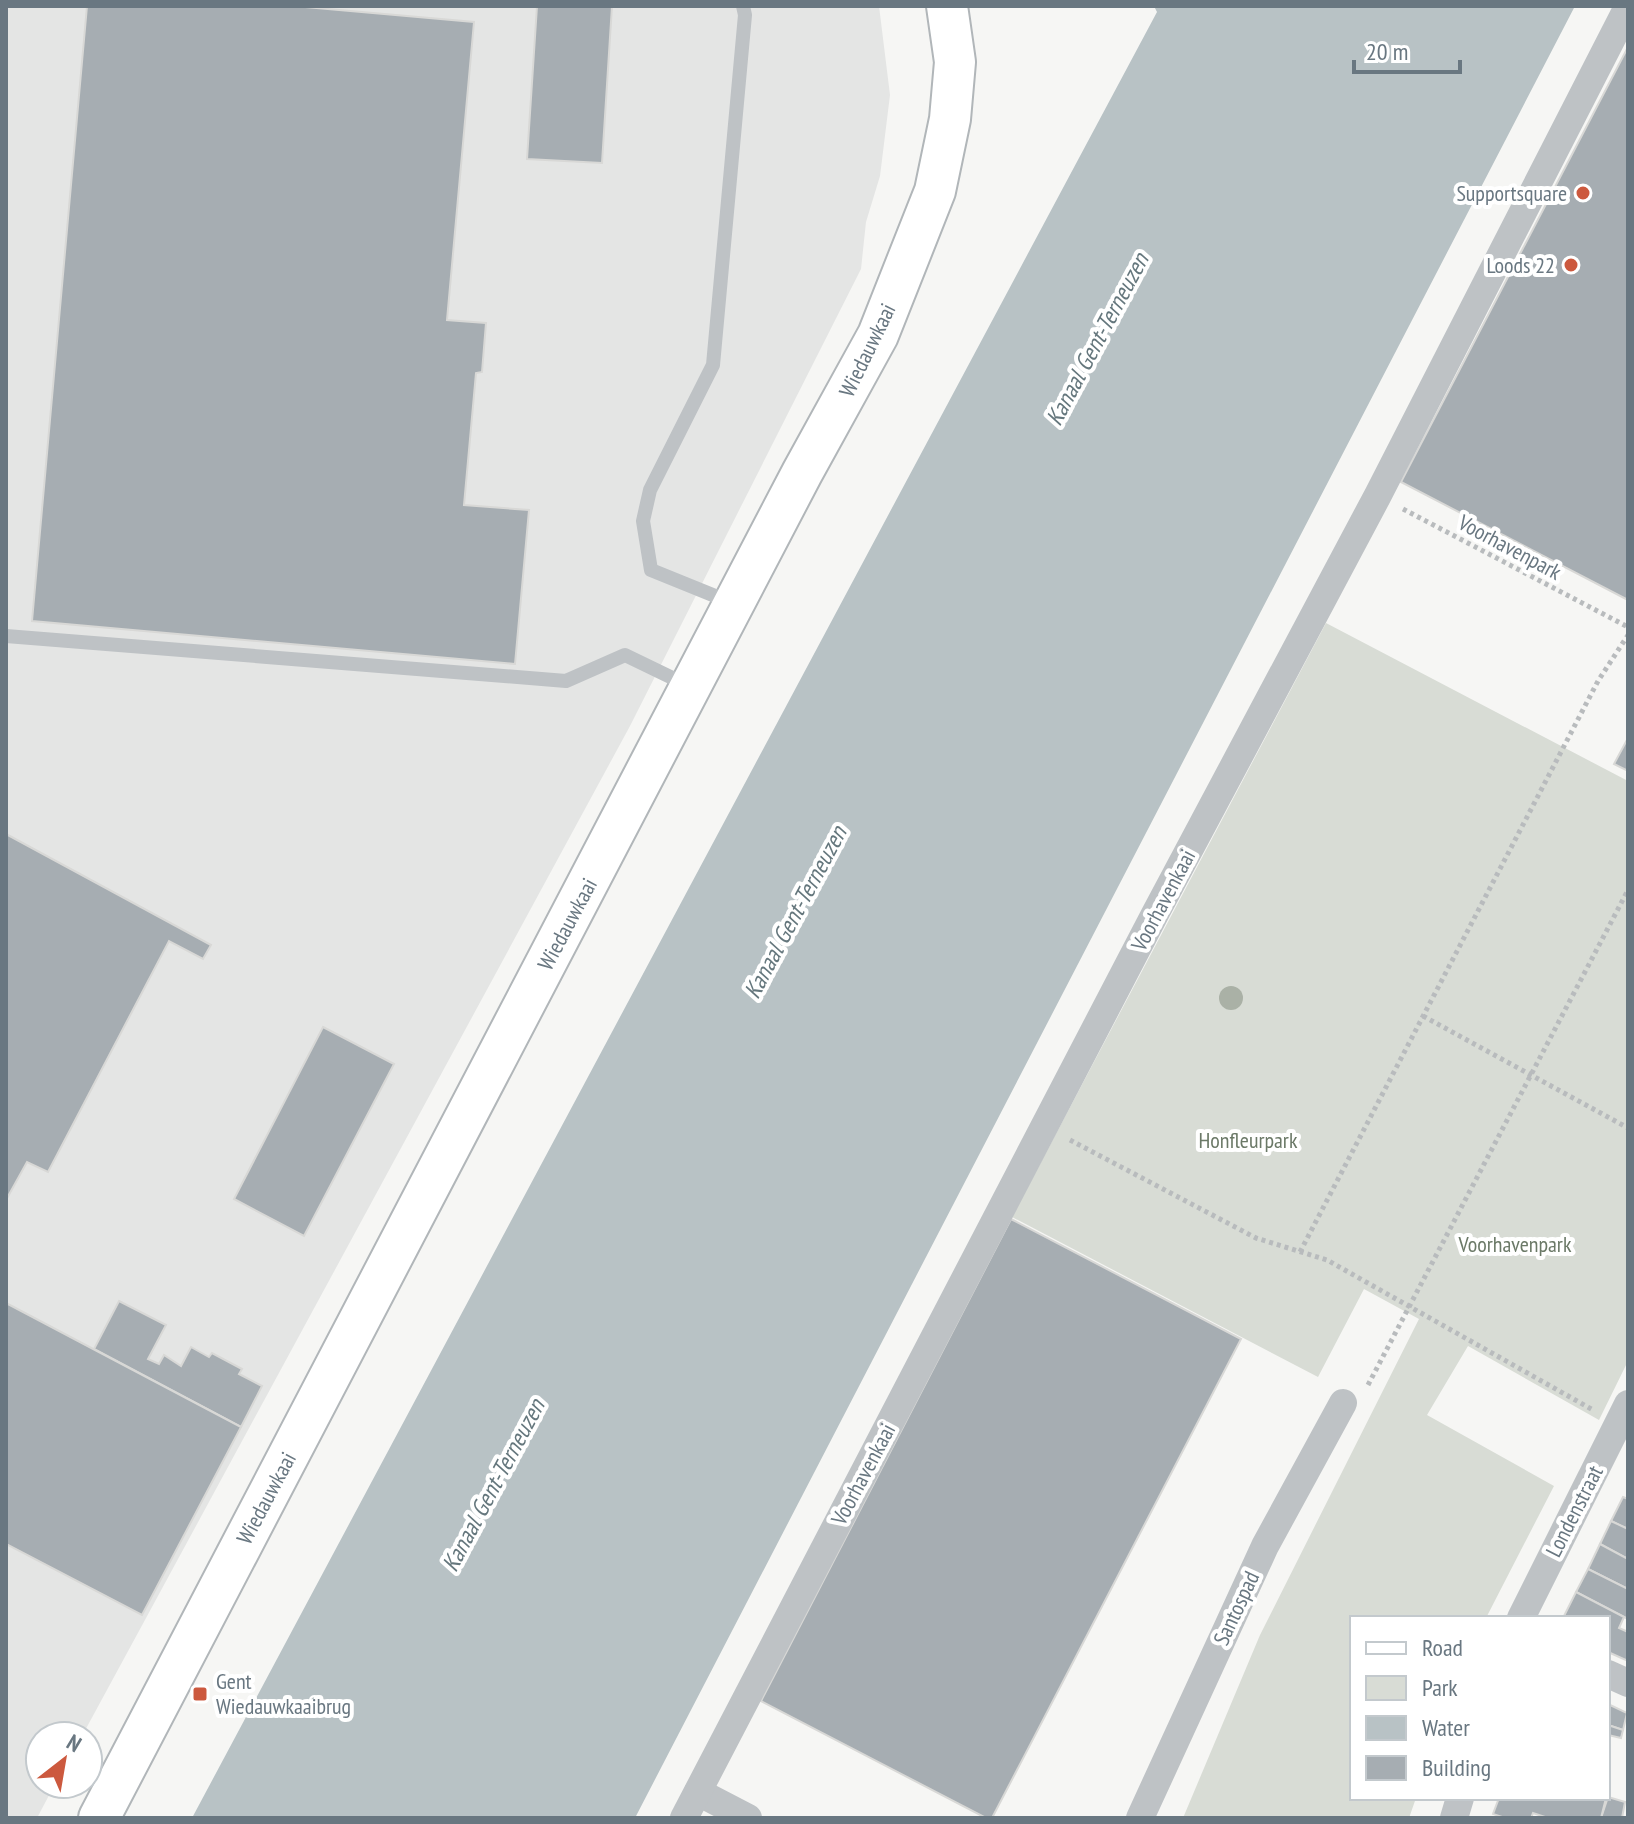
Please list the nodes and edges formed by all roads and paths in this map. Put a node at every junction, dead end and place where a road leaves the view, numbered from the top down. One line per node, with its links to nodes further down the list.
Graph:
1 (743, 6): 5 (lane)
2 (947, 6): 5 (main road, Wiedauwkaai)
3 (1628, 7): 4 (street, Voorhavenkaai)
4 (1378, 495): 6 (path, Voorhavenpark); 13 (street, Voorhavenkaai)
5 (734, 603): 9 (main road, Wiedauwkaai)
6 (1628, 627)
7 (1628, 635): 11 (path)
8 (6, 636): 9 (lane)
9 (691, 687): 21 (main road, Wiedauwkaai)
10 (1628, 890): 12 (path)
11 (1423, 1016): 12 (path); 15 (path)
12 (1533, 1076): 14 (path); 16 (path)
13 (1045, 1127): 15 (path); 20 (street, Voorhavenkaai)
14 (1628, 1128)
15 (1300, 1252): 16 (path)
16 (1410, 1307): 17 (path); 18 (path)
17 (1343, 1403): 24 (street, Santospad)
18 (1623, 1414): 19 (street, Londenstraat)
19 (1522, 1616)
20 (698, 1792): 22 (street, Voorhavenkaai); 23 (street)
21 (99, 1818)
22 (684, 1818)
23 (748, 1818)
24 (1140, 1818)

